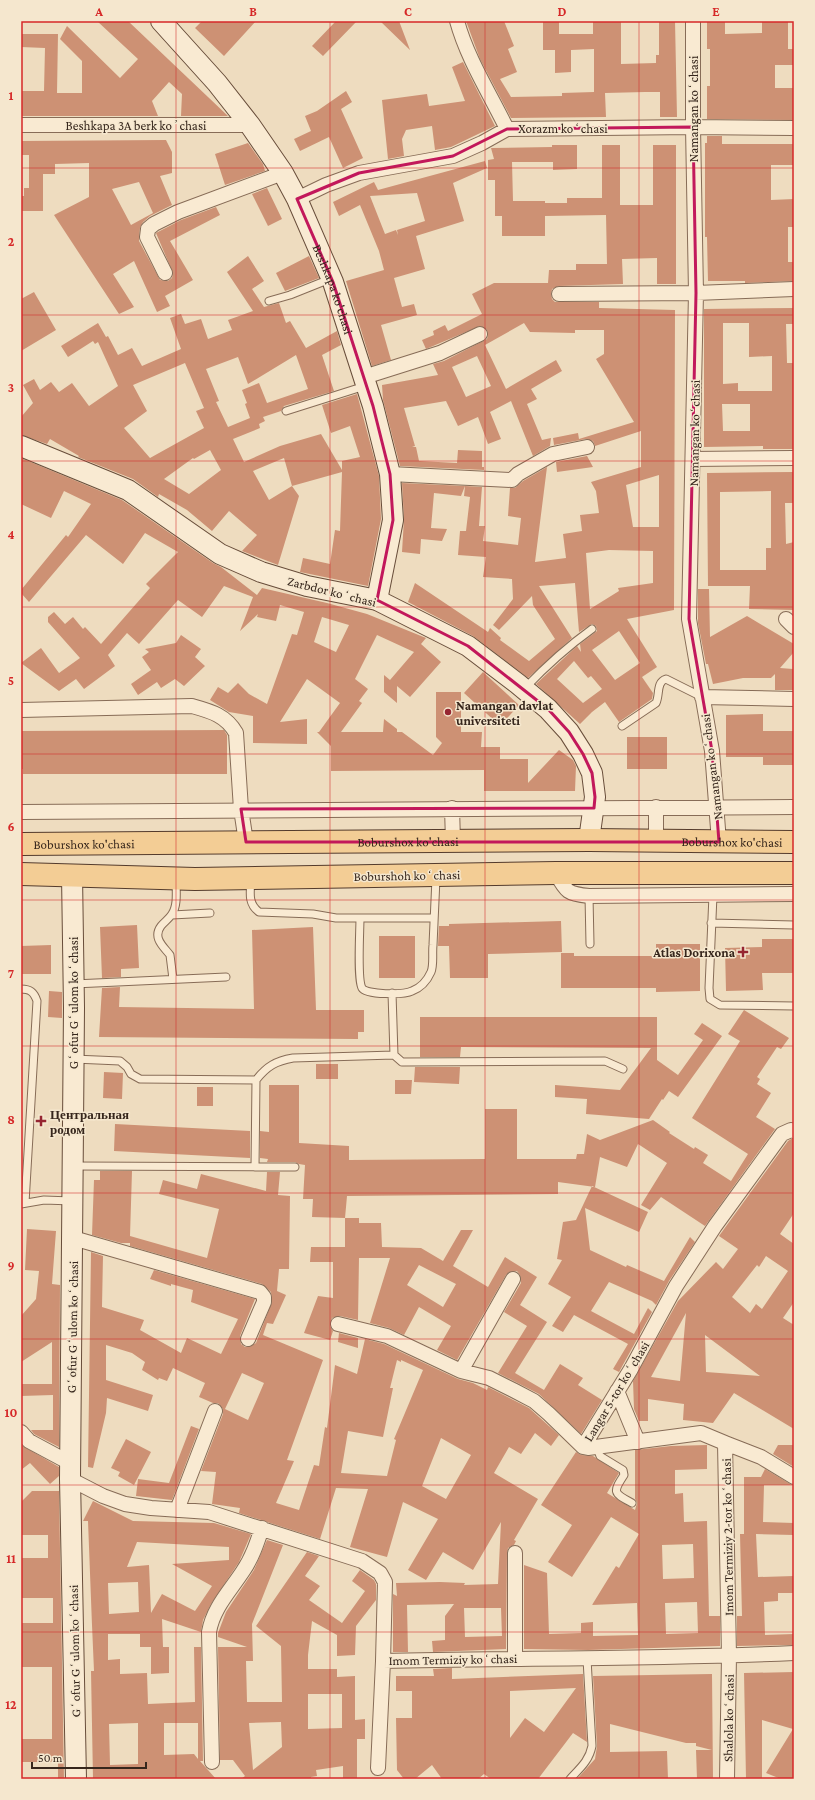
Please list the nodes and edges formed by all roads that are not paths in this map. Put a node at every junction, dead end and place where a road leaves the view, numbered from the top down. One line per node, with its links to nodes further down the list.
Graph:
1 (161, 21): 5 (street, Beshkapa ko'chasi)
2 (457, 21): 7 (street)
3 (693, 21): 6 (street, Namangan koʻchasi)
4 (21, 125): 5 (street, Beshkapa 3A berk koʼchasi)
5 (250, 125): 9 (street, Beshkapa ko'chasi)
6 (692, 127): 7 (street, Xorazm koʻchasi); 8 (street, Xorazm koʻchasi); 14 (street, Namangan koʻchasi)
7 (507, 128): 10 (street, Xorazm koʻchasi)
8 (794, 128)
9 (283, 173): 10 (street, Beshkapa ko'chasi); 11 (street)
10 (297, 199): 12 (street, Beshkapa ko'chasi)
11 (165, 273)
12 (332, 279): 16 (lane); 18 (street, Beshkapa ko'chasi)
13 (794, 289): 14 (street)
14 (696, 293): 15 (street); 23 (street, Namangan koʻchasi)
15 (559, 294)
16 (269, 301)
17 (480, 334): 18 (street)
18 (365, 381): 19 (lane); 24 (street, Beshkapa ko'chasi)
19 (286, 411)
20 (21, 446): 25 (street, Zarbdor koʻchasi)
21 (587, 447): 24 (street)
22 (794, 458): 23 (street)
23 (693, 459): 28 (street, Namangan koʻchasi)
24 (390, 474): 25 (street, Beshkapa ko'chasi)
25 (377, 600): 27 (street, Zarbdor koʻchasi)
26 (592, 629): 27 (lane)
27 (524, 689): 36 (street, Zarbdor koʻchasi)
28 (702, 697): 29 (street); 31 (lane); 33 (street, Namangan koʻchasi)
29 (794, 699)
30 (21, 710): 37 (street)
31 (622, 726)
32 (656, 807): 33 (street); 36 (street); 41 (street)
33 (716, 807): 34 (street); 43 (street, Namangan koʻchasi)
34 (794, 807)
35 (452, 808): 36 (street); 37 (street); 40 (street)
36 (594, 808): 39 (street, Zarbdor koʻchasi)
37 (241, 809): 38 (street); 42 (street)
38 (21, 812)
39 (589, 840): 40 (main road, Boburshox ko'chasi); 41 (main road, Boburshox ko'chasi)
40 (453, 841): 42 (main road, Boburshox ko'chasi)
41 (656, 841): 43 (main road, Boburshox ko'chasi)
42 (246, 842): 46 (main road, Boburshox ko'chasi)
43 (719, 842): 44 (main road, Boburshox ko'chasi)
44 (794, 842)
45 (21, 844): 46 (main road, Boburshox ko'chasi)
46 (72, 844): 50 (main road)
47 (794, 872): 48 (main road, Boburshoh koʻchasi)
48 (556, 873): 51 (main road, Boburshoh koʻchasi); 56 (street)
49 (21, 874): 50 (main road, Boburshoh koʻchasi)
50 (72, 875): 52 (main road, Boburshoh koʻchasi); 66 (street, Gʻofur Gʻulom koʻchasi)
51 (436, 875): 53 (main road, Boburshoh koʻchasi); 60 (lane)
52 (176, 878): 53 (main road, Boburshoh koʻchasi); 58 (lane)
53 (251, 878): 59 (lane)
54 (794, 894): 55 (street)
55 (713, 895): 56 (street); 61 (lane)
56 (589, 896): 63 (lane)
57 (210, 913): 58 (lane)
58 (172, 915): 65 (lane)
59 (360, 918): 60 (lane); 68 (lane)
60 (434, 918): 68 (lane)
61 (711, 923): 62 (lane); 69 (lane)
62 (794, 925)
63 (590, 944)
64 (226, 977): 65 (lane)
65 (173, 979): 66 (lane)
66 (74, 984): 71 (street, Gʻofur Gʻulom koʻchasi)
67 (21, 989): 79 (lane)
68 (392, 993): 70 (lane)
69 (794, 1006)
70 (394, 1055): 72 (lane); 73 (lane)
71 (74, 1059): 73 (lane); 75 (street, Gʻofur Gʻulom koʻchasi)
72 (623, 1069)
73 (256, 1080): 76 (lane)
74 (794, 1131): 85 (street, Langar 5-tor koʻchasi)
75 (73, 1166): 76 (lane); 78 (street, Gʻofur Gʻulom koʻchasi)
76 (256, 1167): 77 (lane)
77 (296, 1167)
78 (72, 1201): 79 (lane); 80 (street, Gʻofur Gʻulom koʻchasi)
79 (23, 1204)
80 (73, 1238): 83 (street); 91 (street, Gʻofur Gʻulom koʻchasi)
81 (513, 1279): 84 (street)
82 (338, 1324): 84 (street, Langar 5-tor koʻchasi)
83 (248, 1339)
84 (461, 1371): 90 (street, Langar 5-tor koʻchasi)
85 (617, 1391): 88 (street); 90 (street, Langar 5-tor koʻchasi)
86 (216, 1411): 94 (street)
87 (21, 1432): 91 (street, Imom Termiziy koʻchasi)
88 (638, 1442): 89 (street, Imom Termiziy 2-tor koʻchasi); 90 (street, Imom Termiziy 2-tor koʻchasi)
89 (725, 1443): 92 (street); 98 (street, Imom Termiziy 2-tor koʻchasi)
90 (590, 1448): 93 (lane)
91 (70, 1471): 94 (street, Imom Termiziy koʻchasi); 104 (street, Gʻofur Gʻulom koʻchasi)
92 (794, 1477)
93 (632, 1503)
94 (177, 1510): 95 (street, Imom Termiziy koʻchasi)
95 (262, 1528): 101 (street, Imom Termiziy koʻchasi); 102 (street)
96 (515, 1553): 99 (street)
97 (794, 1653): 98 (street, Imom Termiziy koʻchasi)
98 (729, 1656): 100 (street, Imom Termiziy koʻchasi); 106 (street, Shalola koʻchasi)
99 (514, 1658): 100 (street, Imom Termiziy koʻchasi); 101 (street, Imom Termiziy koʻchasi)
100 (587, 1659): 105 (lane)
101 (383, 1661): 103 (street)
102 (212, 1762)
103 (378, 1768)
104 (76, 1779)
105 (570, 1779)
106 (727, 1779)

